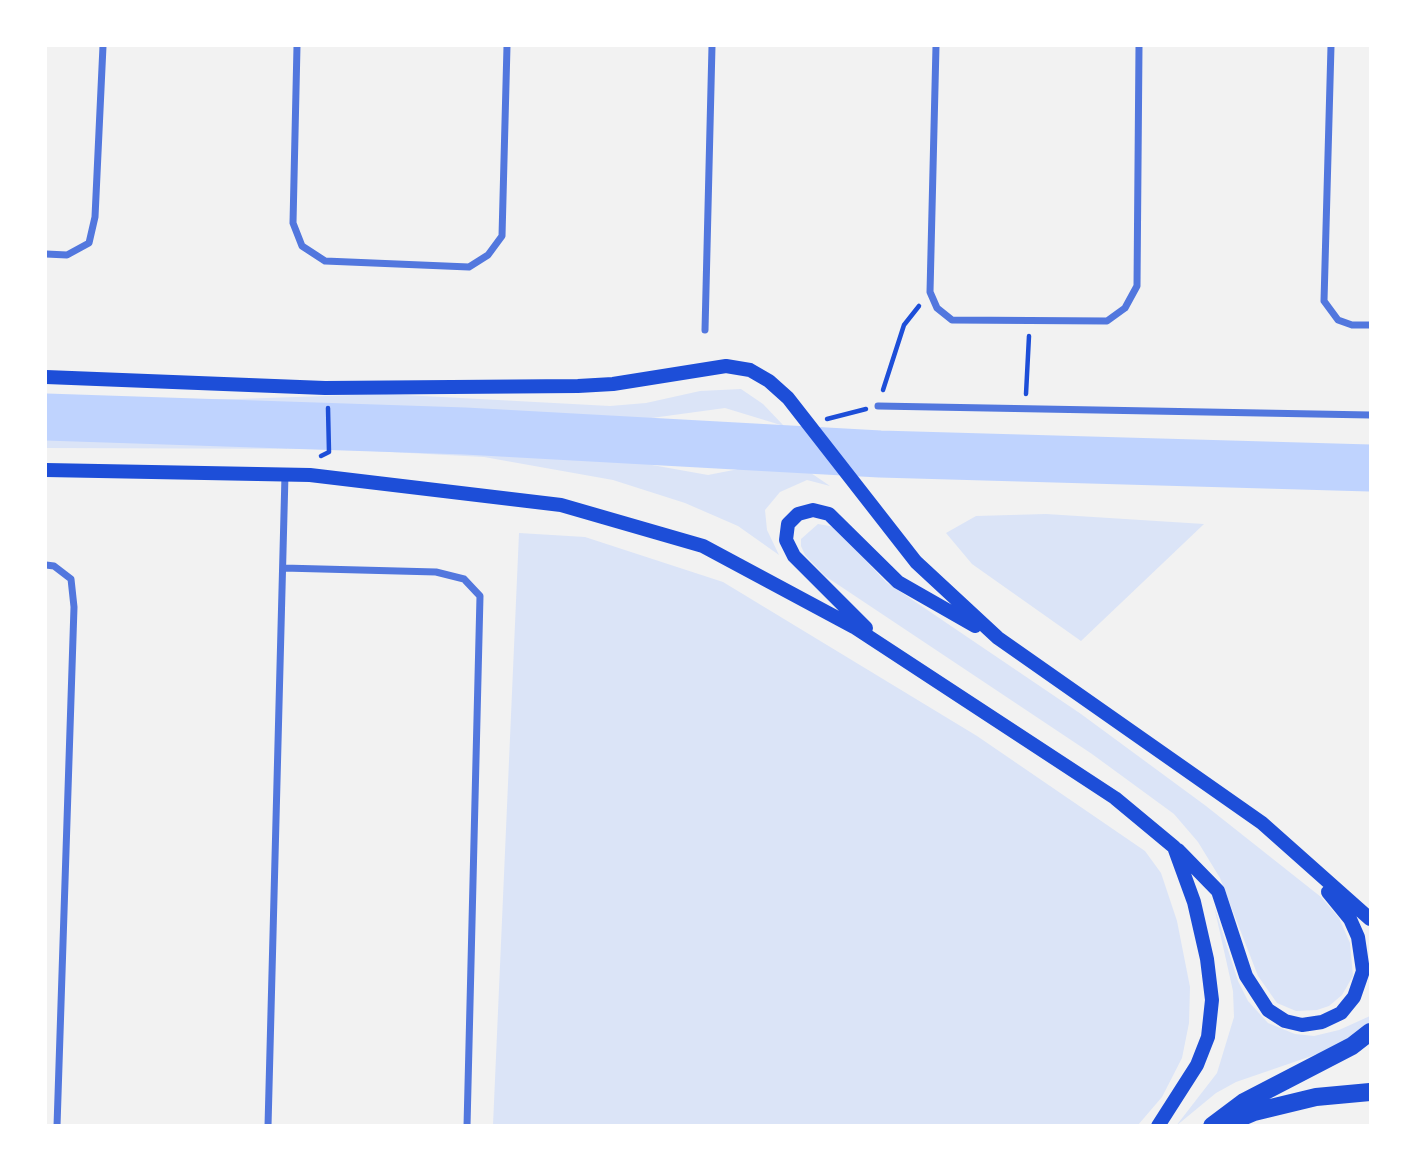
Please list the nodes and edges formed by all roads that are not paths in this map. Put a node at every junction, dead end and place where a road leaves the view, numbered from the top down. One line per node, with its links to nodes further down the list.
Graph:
1 (103, 46): 8 (street)
2 (298, 46): 3 (street)
3 (507, 46)
4 (712, 46): 10 (street)
5 (936, 46): 6 (street)
6 (1139, 46)
7 (1331, 46): 9 (street)
8 (46, 254)
9 (1370, 325)
10 (705, 330)
11 (46, 377): 18 (main road)
12 (878, 406): 13 (street)
13 (1370, 415)
14 (46, 470): 15 (main road)
15 (285, 475): 17 (street); 19 (main road)
16 (46, 565): 25 (street)
17 (283, 569): 26 (street); 27 (street)
18 (998, 638): 19 (main road); 20 (main road)
19 (881, 645): 21 (main road)
20 (1262, 823): 21 (main road); 22 (main road)
21 (1174, 847): 28 (main road)
22 (1370, 919)
23 (1370, 1032): 29 (main road)
24 (1370, 1092): 30 (main road)
25 (57, 1125)
26 (268, 1125)
27 (467, 1125)
28 (1158, 1125)
29 (1212, 1125)
30 (1221, 1125)

